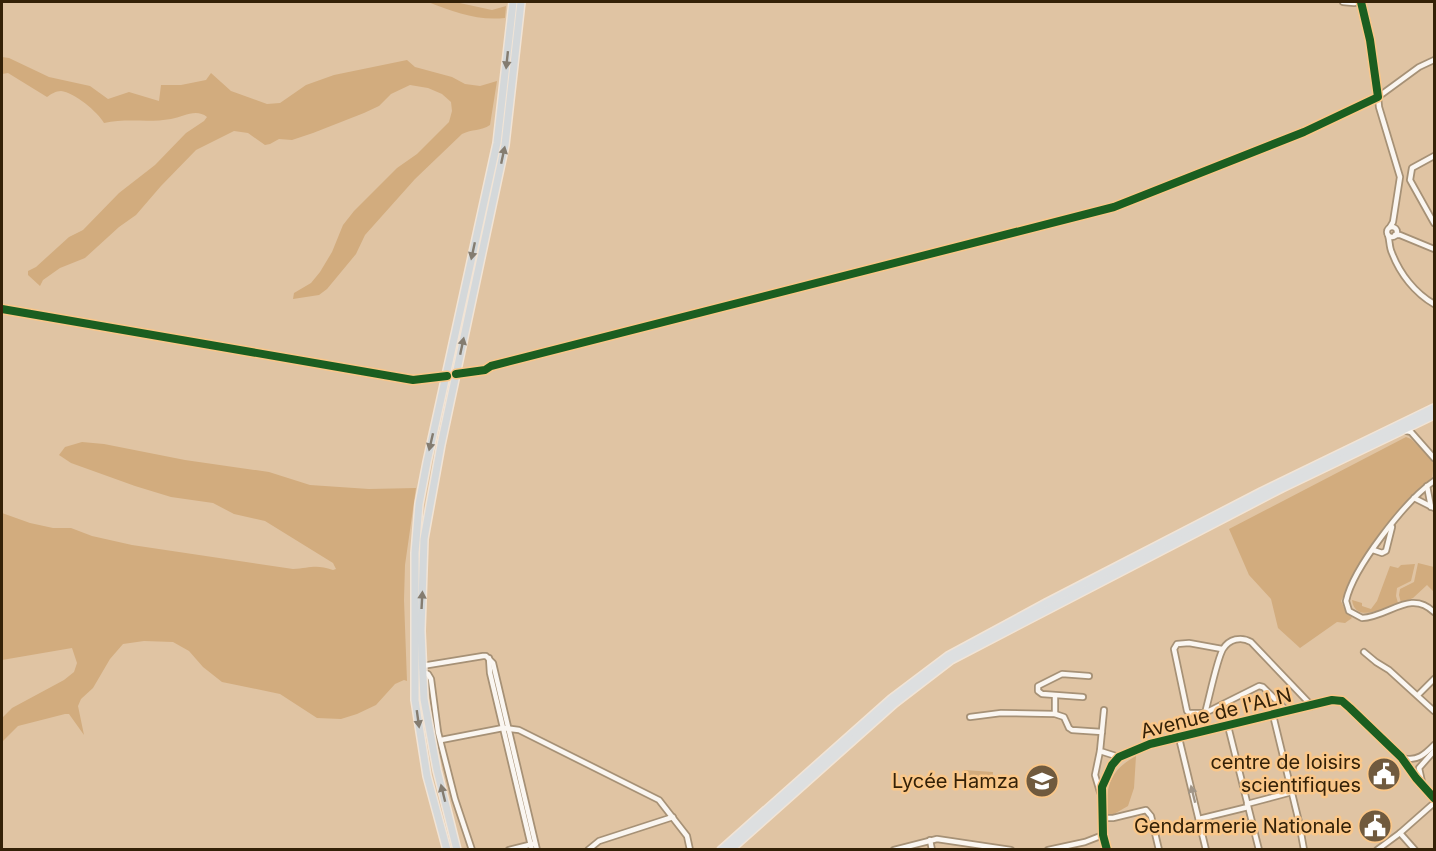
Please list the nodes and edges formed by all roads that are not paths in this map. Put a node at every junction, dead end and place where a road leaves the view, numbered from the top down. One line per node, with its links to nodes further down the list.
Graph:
1 (513, 2): 17 (highway, one-way to 17)
2 (520, 2): 16 (highway, one-way to 2)
3 (1343, 2): 4 (street)
4 (1361, 2): 6 (street)
5 (1434, 60): 6 (street)
6 (1378, 97): 11 (street); 16 (street)
7 (1434, 156): 9 (street)
8 (1434, 210): 9 (street)
9 (1429, 213): 10 (street)
10 (1434, 223)
11 (1393, 228): 12 (street); 12 (street)
12 (1394, 235): 13 (street); 14 (street)
13 (1434, 249)
14 (1434, 304)
15 (2, 309): 17 (street)
16 (456, 374): 32 (highway, one-way to 16)
17 (447, 376): 73 (highway, one-way to 73)
18 (1434, 408): 80 (main road)
19 (1434, 415): 20 (main road)
20 (1409, 429): 21 (street); 81 (main road)
21 (1434, 458)
22 (1434, 481): 23 (street)
23 (1427, 486): 24 (street); 25 (street)
24 (1414, 498): 25 (street); 26 (street)
25 (1432, 507)
26 (1393, 524): 27 (street); 27 (street)
27 (1373, 550): 28 (street)
28 (1434, 612)
29 (1222, 649): 39 (street); 43 (street); 43 (street)
30 (1364, 652): 36 (street)
31 (438, 665): 32 (street); 33 (street); 48 (street)
32 (422, 669): 33 (street); 74 (highway, one-way to 32)
33 (430, 675): 51 (street)
34 (1089, 676): 37 (street)
35 (1434, 679): 36 (street)
36 (1418, 695): 41 (street)
37 (1055, 696): 38 (street); 44 (street)
38 (1083, 697)
39 (1312, 706): 42 (street, Avenue de l'ALN); 55 (street, Avenue de l'ALN)
40 (1104, 710): 49 (street)
41 (1434, 711)
42 (1288, 712): 43 (street); 45 (street, Avenue de l'ALN)
43 (1205, 713)
44 (1055, 714): 46 (street); 49 (street)
45 (1273, 715): 47 (street, Avenue de l'ALN); 61 (street)
46 (970, 717)
47 (1228, 726): 50 (street, Avenue de l'ALN); 65 (street)
48 (506, 728): 51 (street); 66 (street); 72 (street)
49 (1102, 732): 53 (street)
50 (1179, 738): 56 (street, Avenue de l'ALN); 68 (street, one-way to 50)
51 (441, 740): 75 (street)
52 (1434, 745): 57 (street)
53 (1100, 751): 56 (street); 62 (street)
54 (1434, 751): 59 (street)
55 (1401, 757): 57 (street); 58 (street)
56 (1119, 758): 62 (street, Avenue de l'ALN)
57 (1413, 760): 58 (street); 59 (street)
58 (1410, 768): 59 (street); 60 (street)
59 (1419, 768): 60 (street)
60 (1423, 785): 63 (street)
61 (1292, 792): 65 (street); 90 (street)
62 (1101, 794): 67 (street, Avenue de l'ALN)
63 (1434, 798)
64 (1434, 802): 69 (street)
65 (1248, 805): 68 (street); 89 (street)
66 (674, 817): 78 (street); 79 (street)
67 (1102, 818): 70 (street, Avenue de l'ALN); 87 (street)
68 (1199, 819): 88 (street)
69 (1400, 833): 91 (street); 92 (street)
70 (1103, 835): 85 (street); 86 (street, Avenue de l'ALN)
71 (930, 840): 82 (street); 83 (street); 84 (street)
72 (533, 846): 76 (street); 77 (street)
73 (447, 849)
74 (457, 849)
75 (472, 849)
76 (509, 849)
77 (537, 849)
78 (588, 849)
79 (690, 849)
80 (721, 849)
81 (730, 849)
82 (894, 849)
83 (932, 849)
84 (1011, 849)
85 (1048, 849)
86 (1107, 849)
87 (1159, 849)
88 (1206, 849)
89 (1259, 849)
90 (1304, 849)
91 (1377, 849)
92 (1415, 849)

